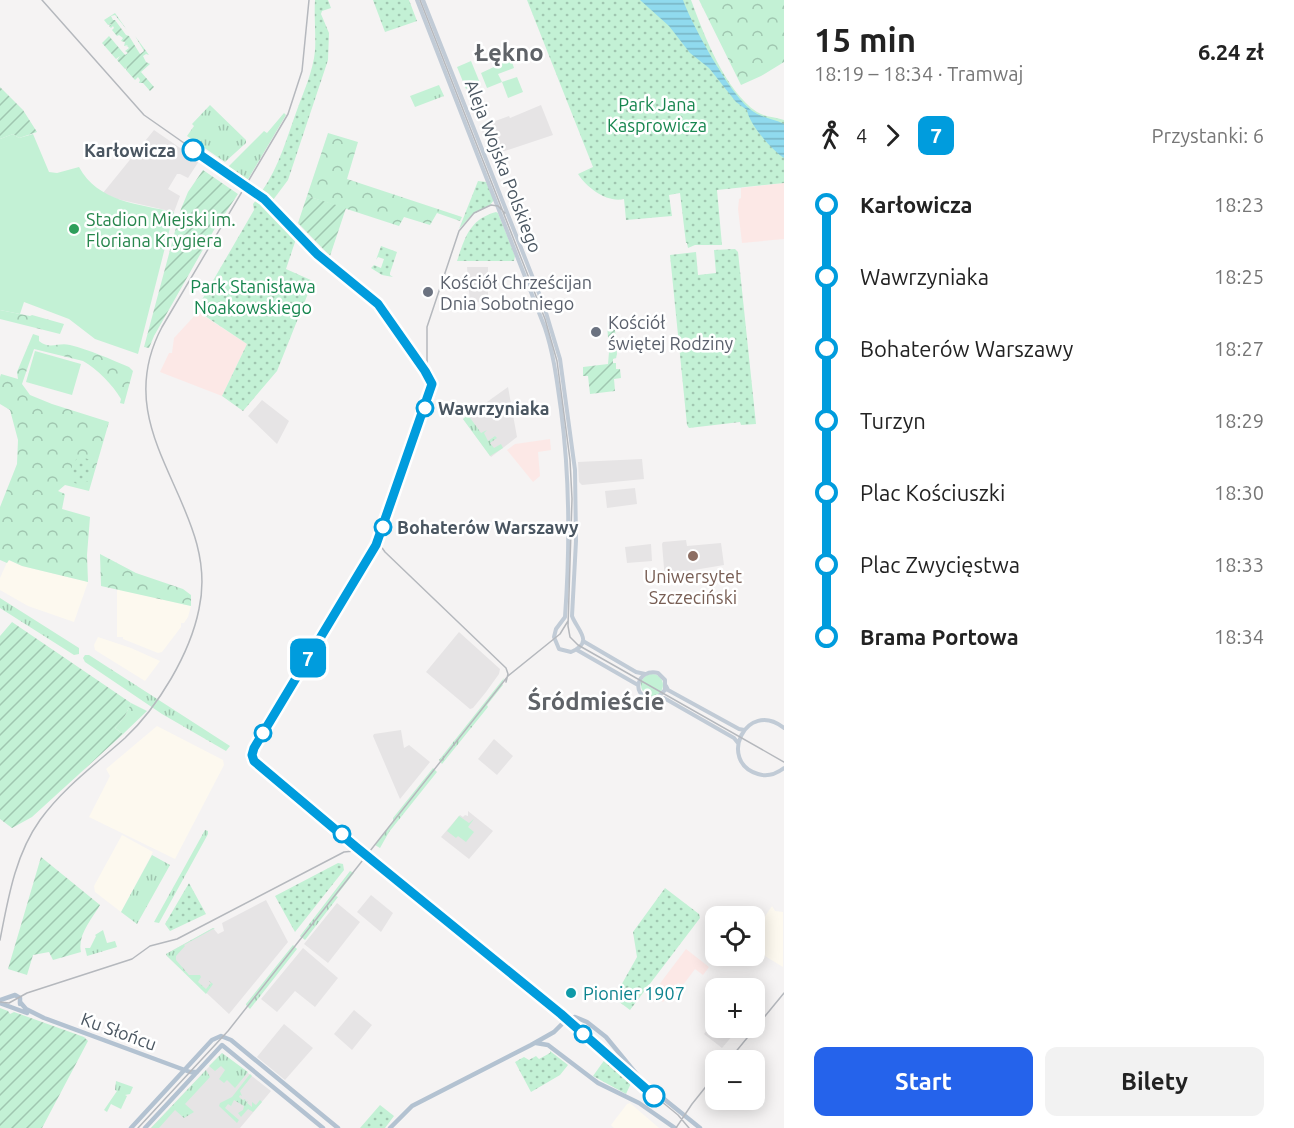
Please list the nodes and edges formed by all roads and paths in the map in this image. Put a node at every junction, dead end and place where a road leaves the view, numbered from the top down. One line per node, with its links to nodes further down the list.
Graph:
1 (417, 0): 3 (main road, Aleja Wojska Polskiego)
2 (423, 0): 4 (main road, Aleja Wojska Polskiego)
3 (560, 625): 4 (main road); 6 (main road)
4 (578, 626): 5 (main road)
5 (583, 639): 6 (main road); 7 (main road)
6 (575, 650): 8 (main road)
7 (645, 674): 8 (main road); 9 (main road)
8 (639, 685): 10 (main road)
9 (666, 686): 10 (main road); 12 (main road)
10 (658, 698): 13 (main road)
11 (784, 728): 12 (main road)
12 (745, 729): 13 (main road)
13 (738, 743): 14 (main road)
14 (784, 768)
15 (8, 997): 16 (main road, Ku Słońcu); 17 (main road); 18 (main road)
16 (0, 1001): 18 (main road, Ku Słońcu)
17 (20, 1002): 18 (main road); 19 (main road, Ku Słońcu)
18 (11, 1007): 19 (main road, Ku Słońcu)
19 (44, 1018): 21 (main road, Ku Słońcu)
20 (531, 1045): 23 (main road); 28 (main road); 29 (main road)
21 (185, 1070): 22 (main road, Ku Słońcu); 24 (main road); 27 (main road)
22 (197, 1072): 25 (main road); 26 (main road)
23 (674, 1127)
24 (131, 1128)
25 (145, 1128)
26 (323, 1128)
27 (338, 1128)
28 (390, 1128)
29 (700, 1128)

